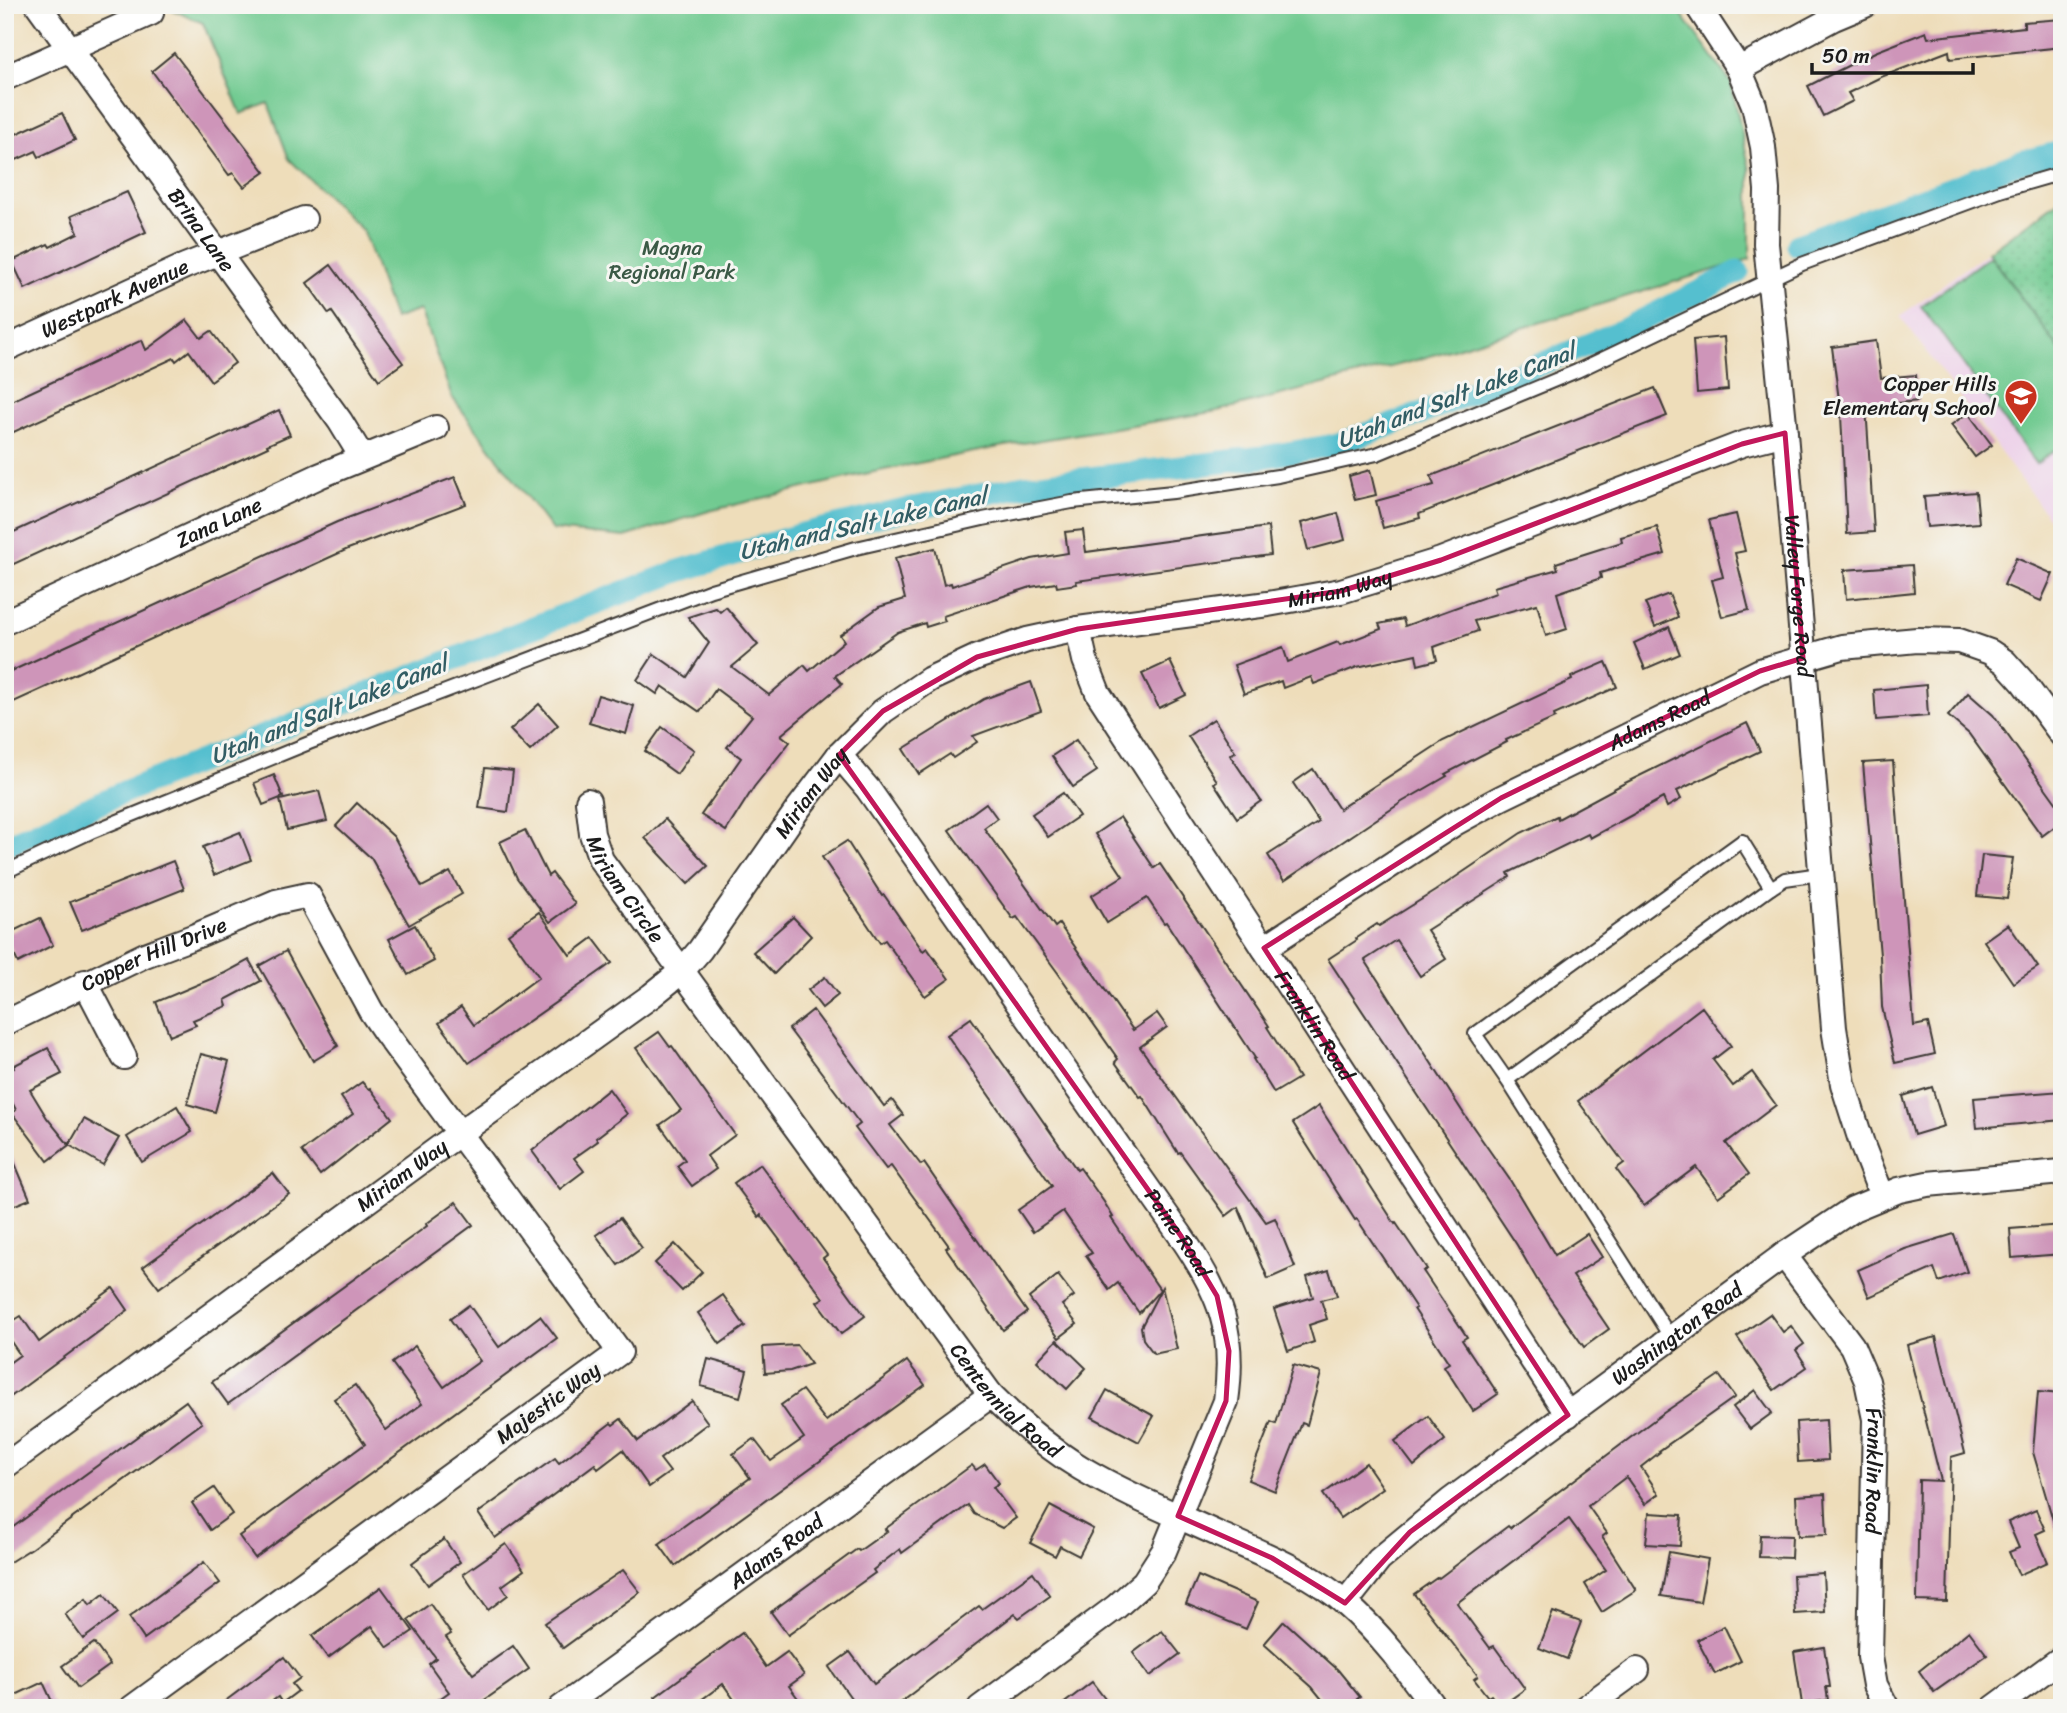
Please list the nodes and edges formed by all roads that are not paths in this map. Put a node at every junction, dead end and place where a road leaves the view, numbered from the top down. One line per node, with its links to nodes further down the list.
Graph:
1 (37, 5): 5 (street, Brina Lane)
2 (1697, 5): 6 (street, Valley Forge Road)
3 (1865, 5): 6 (street)
4 (151, 13): 5 (street)
5 (70, 49): 7 (street); 10 (street, Brina Lane)
6 (1739, 69): 11 (street, Valley Forge Road)
7 (5, 78)
8 (2062, 173): 11 (lane)
9 (304, 219): 10 (street, Westpark Avenue)
10 (219, 253): 12 (street, Westpark Avenue); 15 (street, Brina Lane)
11 (1771, 279): 14 (street, Valley Forge Road); 22 (lane)
12 (5, 349)
13 (436, 428): 15 (street, Zana Lane)
14 (1785, 433): 17 (street, Miriam Way); 18 (street, Valley Forge Road)
15 (362, 457): 16 (street, Zana Lane)
16 (5, 622)
17 (1078, 629): 20 (street, Miriam Way); 26 (street, Franklin Road)
18 (1803, 658): 19 (street, Adams Road); 23 (street, Valley Forge Road); 26 (street, Adams Road)
19 (2062, 735)
20 (839, 755): 27 (street, Miriam Way); 40 (street, Paine Road)
21 (588, 800): 27 (street, Miriam Circle)
22 (5, 872)
23 (1820, 874): 24 (lane); 34 (street, Valley Forge Road)
24 (1771, 888): 31 (lane); 31 (lane)
25 (308, 895): 28 (street, Copper Hill Drive); 32 (street, Majestic Way)
26 (1264, 948): 38 (street, Franklin Road)
27 (682, 971): 32 (street, Miriam Way); 37 (street, Centennial Road)
28 (85, 982): 29 (street, Copper Hill Drive); 30 (street)
29 (5, 1023)
30 (124, 1058)
31 (1507, 1080): 36 (lane)
32 (459, 1134): 39 (street, Miriam Way); 44 (street, Majestic Way)
33 (2062, 1172): 34 (street, Washington Road)
34 (1882, 1196): 35 (street, Washington Road)
35 (1784, 1255): 36 (street, Washington Road); 49 (street, Franklin Road)
36 (1671, 1338): 38 (street, Washington Road)
37 (991, 1395): 40 (street, Centennial Road); 45 (street, Adams Road)
38 (1567, 1415): 41 (street, Washington Road)
39 (5, 1466)
40 (1178, 1516): 41 (street, Centennial Road); 46 (street, Paine Road)
41 (1345, 1603): 47 (street, Centennial Road)
42 (2062, 1658): 50 (street)
43 (1637, 1670): 48 (street)
44 (132, 1708)
45 (561, 1708)
46 (979, 1708)
47 (1435, 1708)
48 (1586, 1708)
49 (1887, 1708)
50 (1994, 1708)

